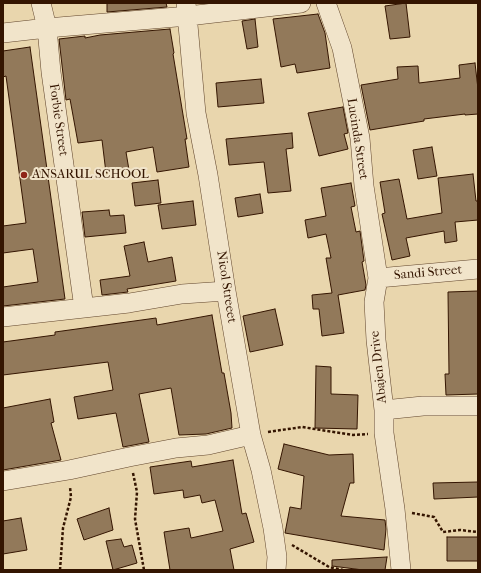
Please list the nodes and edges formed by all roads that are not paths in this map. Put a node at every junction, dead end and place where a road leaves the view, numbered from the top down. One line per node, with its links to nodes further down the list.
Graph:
1 (42, 3): 5 (street, Forbie Street)
2 (301, 3): 4 (street)
3 (326, 3): 8 (street, Lucinda Street)
4 (187, 10): 5 (street); 9 (street, Nicol Streeet)
5 (46, 28): 6 (street); 10 (street, Forbie Street)
6 (3, 33)
7 (478, 269): 8 (street, Sandi Street)
8 (378, 278): 13 (street, Abajen Drive)
9 (226, 290): 10 (street); 14 (street, Nicol Streeet)
10 (84, 308): 11 (street)
11 (3, 317)
12 (478, 406): 13 (street, Abajen Drive)
13 (384, 410): 17 (street)
14 (251, 435): 15 (street); 16 (street, Nicol Streeet)
15 (3, 481)
16 (276, 570)
17 (401, 570)

